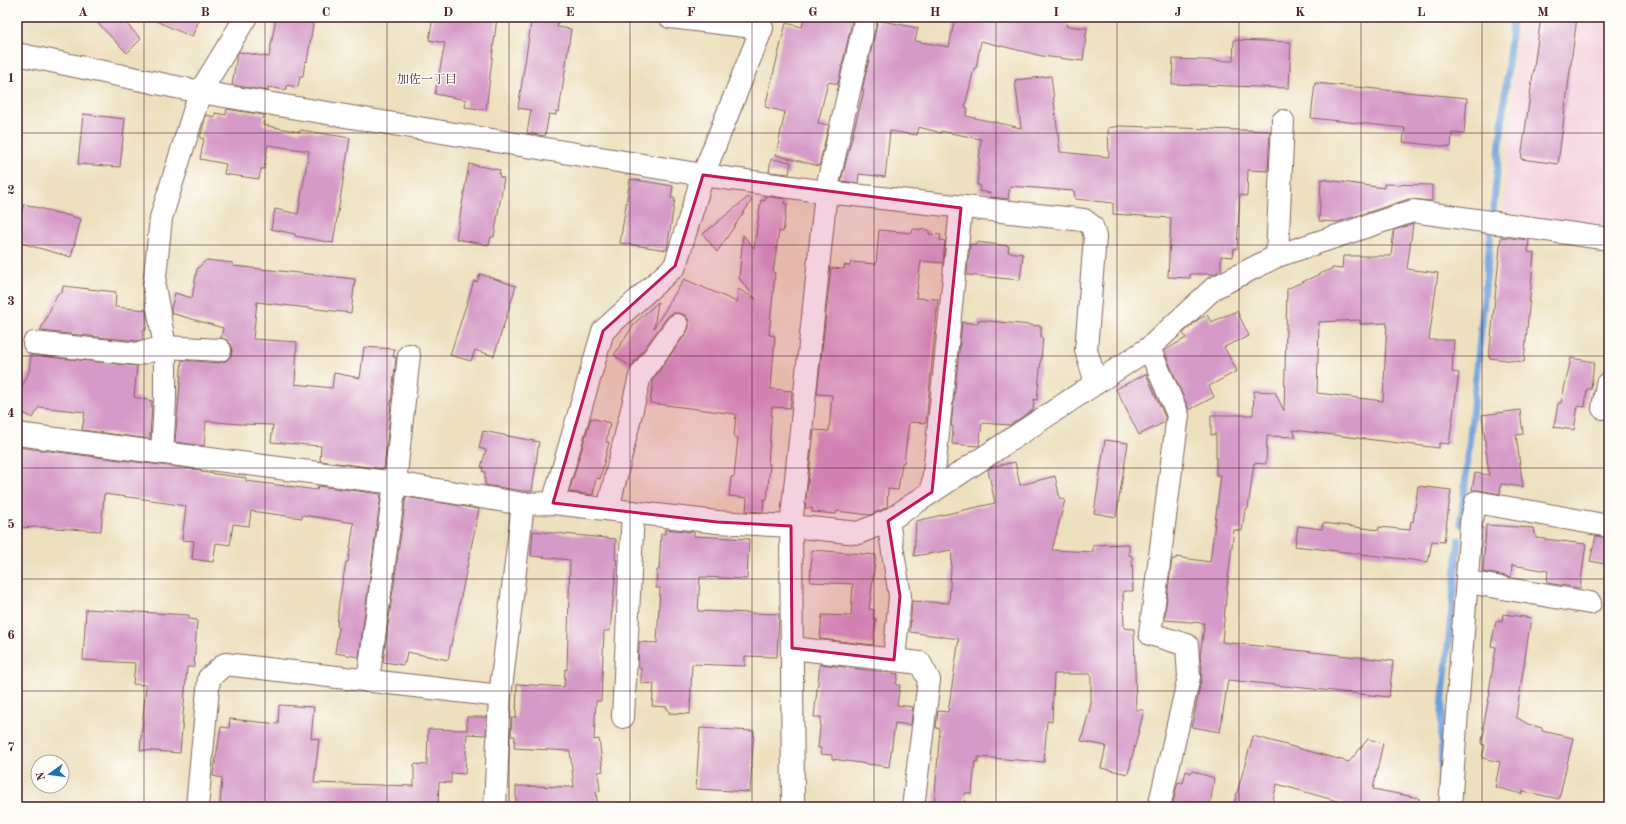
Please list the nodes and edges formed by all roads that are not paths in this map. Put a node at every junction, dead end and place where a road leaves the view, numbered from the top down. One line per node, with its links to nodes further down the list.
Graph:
1 (246, 17): 6 (street)
2 (670, 17): 4 (street)
3 (866, 17): 9 (street)
4 (763, 22): 8 (street)
5 (17, 54): 6 (street)
6 (200, 92): 8 (street); 15 (street)
7 (1283, 121): 12 (street)
8 (703, 175): 9 (street); 24 (street)
9 (826, 192): 10 (street); 29 (street)
10 (961, 208): 19 (street); 23 (street)
11 (1609, 239): 12 (street)
12 (1277, 256): 16 (street)
13 (677, 325): 26 (street)
14 (34, 343): 15 (street)
15 (165, 347): 17 (street); 21 (street)
16 (1149, 348): 19 (street); 42 (street)
17 (220, 350)
18 (409, 355): 22 (street)
19 (1096, 383): 23 (street)
20 (17, 434): 21 (street)
21 (162, 453): 22 (street)
22 (395, 483): 25 (street); 35 (street)
23 (932, 492): 28 (street)
24 (553, 503): 25 (street); 26 (street)
25 (523, 504): 36 (street)
26 (608, 509): 27 (street)
27 (633, 512): 29 (street); 37 (street)
28 (888, 521): 29 (street); 34 (street)
29 (791, 526): 33 (street)
30 (1609, 526): 31 (street)
31 (1466, 582): 32 (street); 43 (street)
32 (1590, 603)
33 (792, 648): 34 (street); 40 (street)
34 (894, 660): 41 (street)
35 (368, 681): 36 (street); 38 (street)
36 (500, 696): 39 (street)
37 (623, 717)
38 (197, 807)
39 (495, 807)
40 (793, 807)
41 (913, 807)
42 (1159, 807)
43 (1450, 807)

